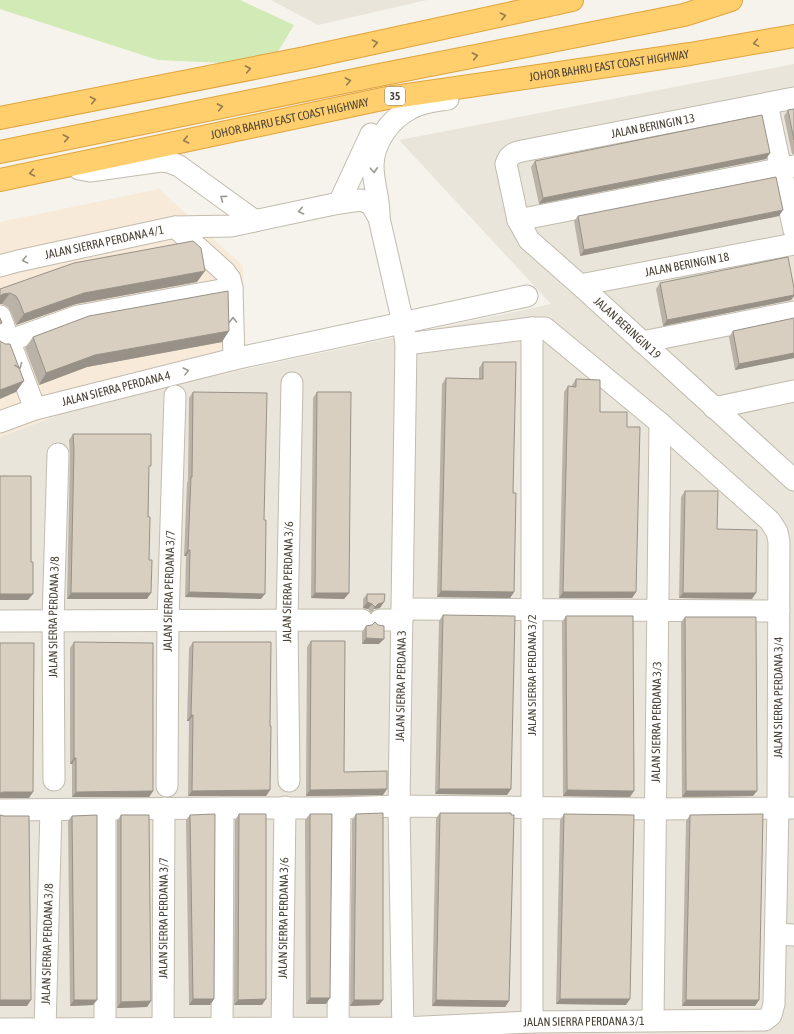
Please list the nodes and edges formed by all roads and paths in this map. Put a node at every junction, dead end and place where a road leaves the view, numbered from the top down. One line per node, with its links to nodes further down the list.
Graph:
1 (572, 0): 8 (highway, one-way to 1)
2 (731, 0): 9 (highway, JOHOR BAHRU EAST COAST HIGHWAY / 35, one-way to 2)
3 (794, 36): 4 (highway, JOHOR BAHRU EAST COAST HIGHWAY / 35, one-way to 4)
4 (690, 54): 7 (street); 11 (highway, JOHOR BAHRU EAST COAST HIGHWAY / 35, one-way to 11)
5 (794, 98): 6 (street, JALAN BERINGIN 13)
6 (768, 104): 10 (street, JALAN BERINGIN 13); 12 (street)
7 (400, 116): 14 (street); 15 (street, one-way to 15)
8 (0, 118)
9 (0, 152)
10 (513, 153): 16 (street, JALAN BERINGIN 19)
11 (64, 166): 13 (highway, JOHOR BAHRU EAST COAST HIGHWAY / 35, one-way to 13); 17 (street, one-way to 11)
12 (788, 167): 16 (street); 19 (street)
13 (0, 180)
14 (339, 202): 15 (street); 17 (street, one-way to 17)
15 (379, 218): 27 (street, JALAN SIERRA PERDANA 3)
16 (518, 220): 22 (street, JALAN BERINGIN 19)
17 (255, 221): 18 (street)
18 (175, 228): 21 (street, JALAN SIERRA PERDANA 4/1, one-way to 21); 23 (street, JALAN SIERRA PERDANA 4/1)
19 (794, 230)
20 (794, 244): 22 (street, JALAN BERINGIN 18)
21 (0, 266)
22 (580, 285): 30 (street, JALAN BERINGIN 19)
23 (232, 288): 29 (street); 32 (street, JALAN SIERRA PERDANA 4/1, one-way to 23)
24 (527, 296): 27 (street, JALAN SIERRA PERDANA 4)
25 (794, 312): 30 (street)
26 (0, 316): 29 (street)
27 (403, 323): 31 (street, JALAN SIERRA PERDANA 3); 32 (street, JALAN SIERRA PERDANA 4)
28 (532, 328): 31 (street, JALAN SIERRA PERDANA 3/4); 39 (street, JALAN SIERRA PERDANA 3/4); 43 (street, JALAN SIERRA PERDANA 3/2)
29 (5, 342): 37 (street, one-way to 37)
30 (642, 342): 36 (street, JALAN BERINGIN 19)
31 (406, 344): 46 (street, JALAN SIERRA PERDANA 3)
32 (234, 358): 37 (street, JALAN SIERRA PERDANA 4, one-way to 32)
33 (292, 383): 49 (street, JALAN SIERRA PERDANA 3/6)
34 (794, 391): 36 (street)
35 (174, 396): 48 (street, JALAN SIERRA PERDANA 3/7)
36 (714, 408): 41 (street, JALAN BERINGIN 19)
37 (35, 409): 38 (street, JALAN SIERRA PERDANA 4)
38 (0, 422)
39 (660, 423): 44 (street, JALAN SIERRA PERDANA 3/3); 45 (street, JALAN SIERRA PERDANA 3/4)
40 (58, 454): 47 (street, JALAN SIERRA PERDANA 3/8)
41 (785, 462): 42 (street, JALAN BERINGIN 19)
42 (794, 480)
43 (532, 609): 44 (street); 46 (street); 56 (street, JALAN SIERRA PERDANA 3/2)
44 (658, 610): 45 (street); 61 (street, JALAN SIERRA PERDANA 3/3)
45 (779, 610): 60 (street, JALAN SIERRA PERDANA 3/4)
46 (402, 614): 49 (street); 54 (street, JALAN SIERRA PERDANA 3)
47 (53, 620): 48 (street); 50 (street); 51 (street, JALAN SIERRA PERDANA 3/8)
48 (168, 620): 49 (street); 53 (street, JALAN SIERRA PERDANA 3/7)
49 (287, 620): 52 (street, JALAN SIERRA PERDANA 3/6)
50 (0, 621)
51 (54, 780)
52 (289, 781)
53 (167, 786)
54 (399, 806): 56 (street); 59 (street); 76 (street, JALAN SIERRA PERDANA 3)
55 (285, 807): 58 (street); 59 (street); 71 (street, JALAN SIERRA PERDANA 3/6)
56 (532, 807): 61 (street); 68 (street, JALAN SIERRA PERDANA 3/2)
57 (164, 808): 58 (street); 64 (street); 75 (street, JALAN SIERRA PERDANA 3/7)
58 (223, 808): 70 (street)
59 (340, 808): 72 (street)
60 (786, 808): 61 (street); 65 (street, JALAN SIERRA PERDANA 3/4)
61 (656, 809): 66 (street, JALAN SIERRA PERDANA 3/3)
62 (0, 810): 63 (street)
63 (51, 810): 64 (street); 74 (street, JALAN SIERRA PERDANA 3/8)
64 (105, 810): 69 (street)
65 (785, 934): 67 (street, JALAN SIERRA PERDANA 3/4)
66 (653, 1020): 67 (street, JALAN SIERRA PERDANA 3/1); 68 (street, JALAN SIERRA PERDANA 3/1)
67 (765, 1020)
68 (532, 1022): 76 (street, JALAN SIERRA PERDANA 3/1)
69 (105, 1028): 74 (street, JALAN SIERRA PERDANA 3/1); 75 (street, JALAN SIERRA PERDANA 3/1)
70 (222, 1028): 71 (street, JALAN SIERRA PERDANA 3/1); 75 (street, JALAN SIERRA PERDANA 3/1)
71 (282, 1028): 72 (street, JALAN SIERRA PERDANA 3/1)
72 (338, 1028): 76 (street, JALAN SIERRA PERDANA 3/1)
73 (0, 1029): 74 (street, JALAN SIERRA PERDANA 3/1)
74 (45, 1029)
75 (163, 1029)
76 (402, 1031)

